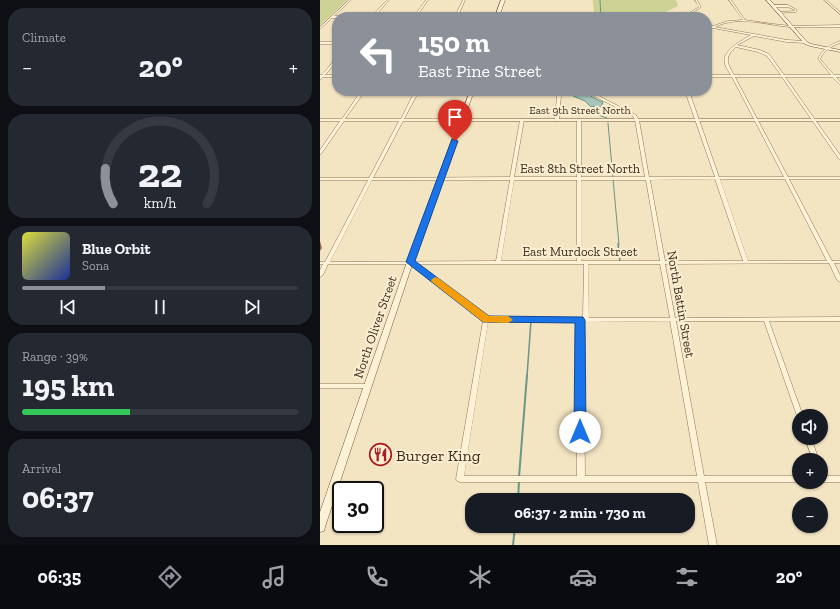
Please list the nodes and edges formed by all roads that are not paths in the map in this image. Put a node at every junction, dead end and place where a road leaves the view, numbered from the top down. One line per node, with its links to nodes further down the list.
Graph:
1 (350, 0): 13 (street)
2 (388, 0): 14 (street)
3 (426, 0): 15 (street)
4 (464, 0): 16 (street)
5 (502, 0): 17 (street)
6 (696, 0): 18 (street)
7 (730, 0): 22 (street)
8 (768, 0): 10 (street)
9 (826, 0): 11 (street)
10 (773, 6): 19 (street); 19 (street)
11 (832, 6): 12 (street); 20 (street)
12 (840, 6)
13 (337, 12)
14 (378, 12)
15 (418, 12)
16 (458, 12)
17 (498, 12)
18 (693, 12)
19 (779, 13): 23 (street)
20 (840, 13)
21 (332, 17): 26 (street)
22 (744, 20): 23 (street); 25 (street)
23 (791, 26): 24 (street); 28 (street)
24 (840, 26)
25 (713, 27): 27 (street)
26 (320, 28)
27 (753, 34): 28 (street); 32 (street)
28 (805, 42): 33 (street)
29 (840, 42): 33 (street)
30 (320, 43): 31 (street)
31 (332, 43)
32 (736, 46): 38 (street); 39 (street)
33 (827, 49): 34 (street); 40 (street)
34 (840, 51)
35 (332, 65): 42 (street)
36 (332, 76): 42 (street)
37 (712, 76): 38 (street)
38 (733, 76): 39 (street); 59 (street)
39 (783, 76): 40 (street); 60 (street)
40 (833, 76): 41 (street); 43 (street)
41 (840, 76)
42 (321, 77)
43 (840, 84)
44 (360, 96): 51 (street)
45 (414, 96): 52 (street)
46 (470, 96): 53 (street, North Oliver Street)
47 (559, 96): 55 (street)
48 (597, 96): 57 (street)
49 (689, 96): 58 (street)
50 (320, 120): 51 (street, East 9th Street North)
51 (343, 120): 52 (street, East 9th Street North); 62 (street)
52 (402, 120): 53 (street, East 9th Street North); 71 (street)
53 (462, 120): 54 (street, East 9th Street North); 72 (street, North Oliver Street)
54 (522, 120): 55 (street, East 9th Street North); 64 (street)
55 (557, 120): 56 (street, East 9th Street North)
56 (579, 120): 57 (street, East 9th Street North); 65 (street)
57 (637, 120): 58 (street, East 9th Street North); 66 (street, North Battin Street)
58 (697, 120): 59 (street, East 9th Street North); 67 (street)
59 (755, 120): 60 (street, East 9th Street North); 68 (street)
60 (813, 120): 61 (street, East 9th Street North); 63 (street)
61 (840, 120)
62 (320, 153)
63 (840, 158)
64 (512, 178): 65 (street, East 8th Street North); 72 (street, East 8th Street North); 76 (street)
65 (579, 178): 66 (street, East 8th Street North); 77 (street)
66 (648, 178): 67 (street, East 8th Street North); 79 (street, North Battin Street)
67 (717, 178): 68 (street, East 8th Street North); 80 (street)
68 (786, 178): 69 (street, East 8th Street North); 81 (street)
69 (840, 178)
70 (320, 179): 71 (street, East 8th Street North)
71 (371, 179): 72 (street, East 8th Street North); 74 (street)
72 (441, 179): 75 (street, North Oliver Street)
73 (320, 262): 74 (street, East Murdock Street)
74 (327, 262): 75 (street, East Murdock Street); 83 (street)
75 (410, 262): 76 (street, East Murdock Street); 88 (street); 91 (street, North Oliver Street)
76 (498, 262): 77 (street, East Murdock Street)
77 (579, 262): 78 (street, East Murdock Street)
78 (586, 262): 79 (street, East Murdock Street); 89 (street)
79 (662, 262): 80 (street, East Murdock Street); 85 (street, North Battin Street)
80 (746, 262): 81 (street, East Murdock Street)
81 (830, 262): 82 (street, East Murdock Street); 84 (street)
82 (840, 262)
83 (320, 275)
84 (840, 280)
85 (673, 319): 86 (street); 89 (street); 95 (street, North Battin Street)
86 (766, 319): 87 (street); 92 (street)
87 (840, 319)
88 (486, 320): 89 (street); 94 (street)
89 (583, 320): 94 (street)
90 (320, 386): 91 (street)
91 (368, 386): 98 (street, North Oliver Street)
92 (798, 409)
93 (828, 478): 97 (street)
94 (581, 479): 95 (street)
95 (701, 479): 96 (street); 99 (street, North Battin Street)
96 (792, 479)
97 (840, 479)
98 (320, 527)
99 (713, 545)

